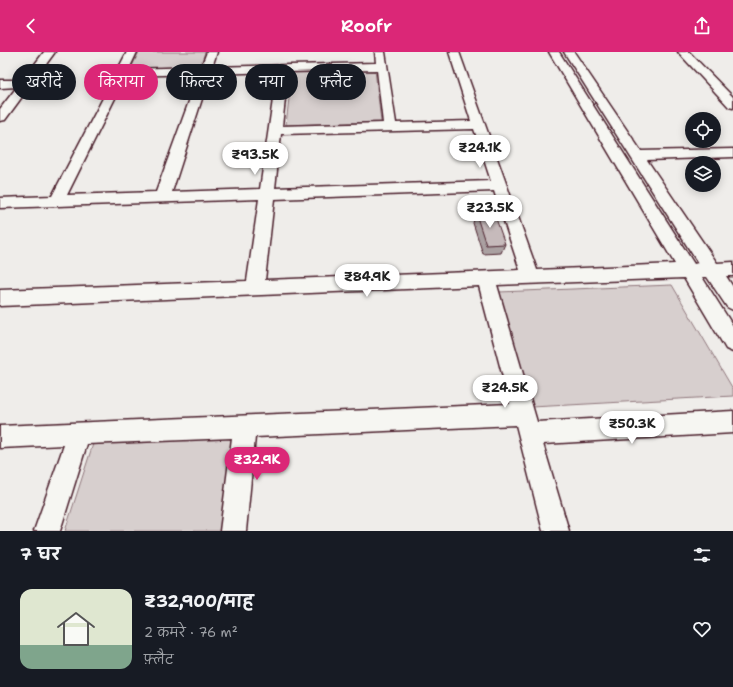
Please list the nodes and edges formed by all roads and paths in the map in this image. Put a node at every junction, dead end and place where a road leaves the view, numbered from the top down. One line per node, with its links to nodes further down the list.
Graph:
1 (50, 52): 9 (street)
2 (132, 52): 10 (street)
3 (212, 52): 11 (street)
4 (380, 52): 12 (street)
5 (454, 52): 22 (street)
6 (554, 52): 33 (street)
7 (569, 52): 26 (street)
8 (683, 52): 20 (street)
9 (41, 64)
10 (126, 64)
11 (208, 64)
12 (382, 66): 13 (street); 23 (street)
13 (298, 68)
14 (0, 84): 15 (street)
15 (12, 84)
16 (13, 100): 21 (street)
17 (108, 100): 30 (street)
18 (196, 100): 29 (street)
19 (278, 100): 24 (street)
20 (733, 104)
21 (0, 117)
22 (479, 125): 23 (street); 27 (street)
23 (390, 127): 24 (street)
24 (274, 130): 28 (street)
25 (733, 153): 26 (street)
26 (637, 156): 34 (street)
27 (499, 186): 28 (street); 35 (street)
28 (266, 194): 29 (street); 37 (street)
29 (162, 198): 30 (street)
30 (57, 201): 31 (street)
31 (0, 203)
32 (733, 269): 34 (street)
33 (689, 270): 34 (street); 35 (street); 40 (street)
34 (711, 270): 39 (street)
35 (531, 276): 36 (street)
36 (486, 278): 37 (street); 42 (street)
37 (255, 288): 38 (street)
38 (0, 298)
39 (733, 302)
40 (733, 343)
41 (733, 422): 42 (street)
42 (526, 424): 43 (street); 48 (street)
43 (245, 426): 44 (street); 47 (street)
44 (79, 433): 45 (street); 46 (street)
45 (0, 437)
46 (47, 531)
47 (233, 531)
48 (556, 531)

